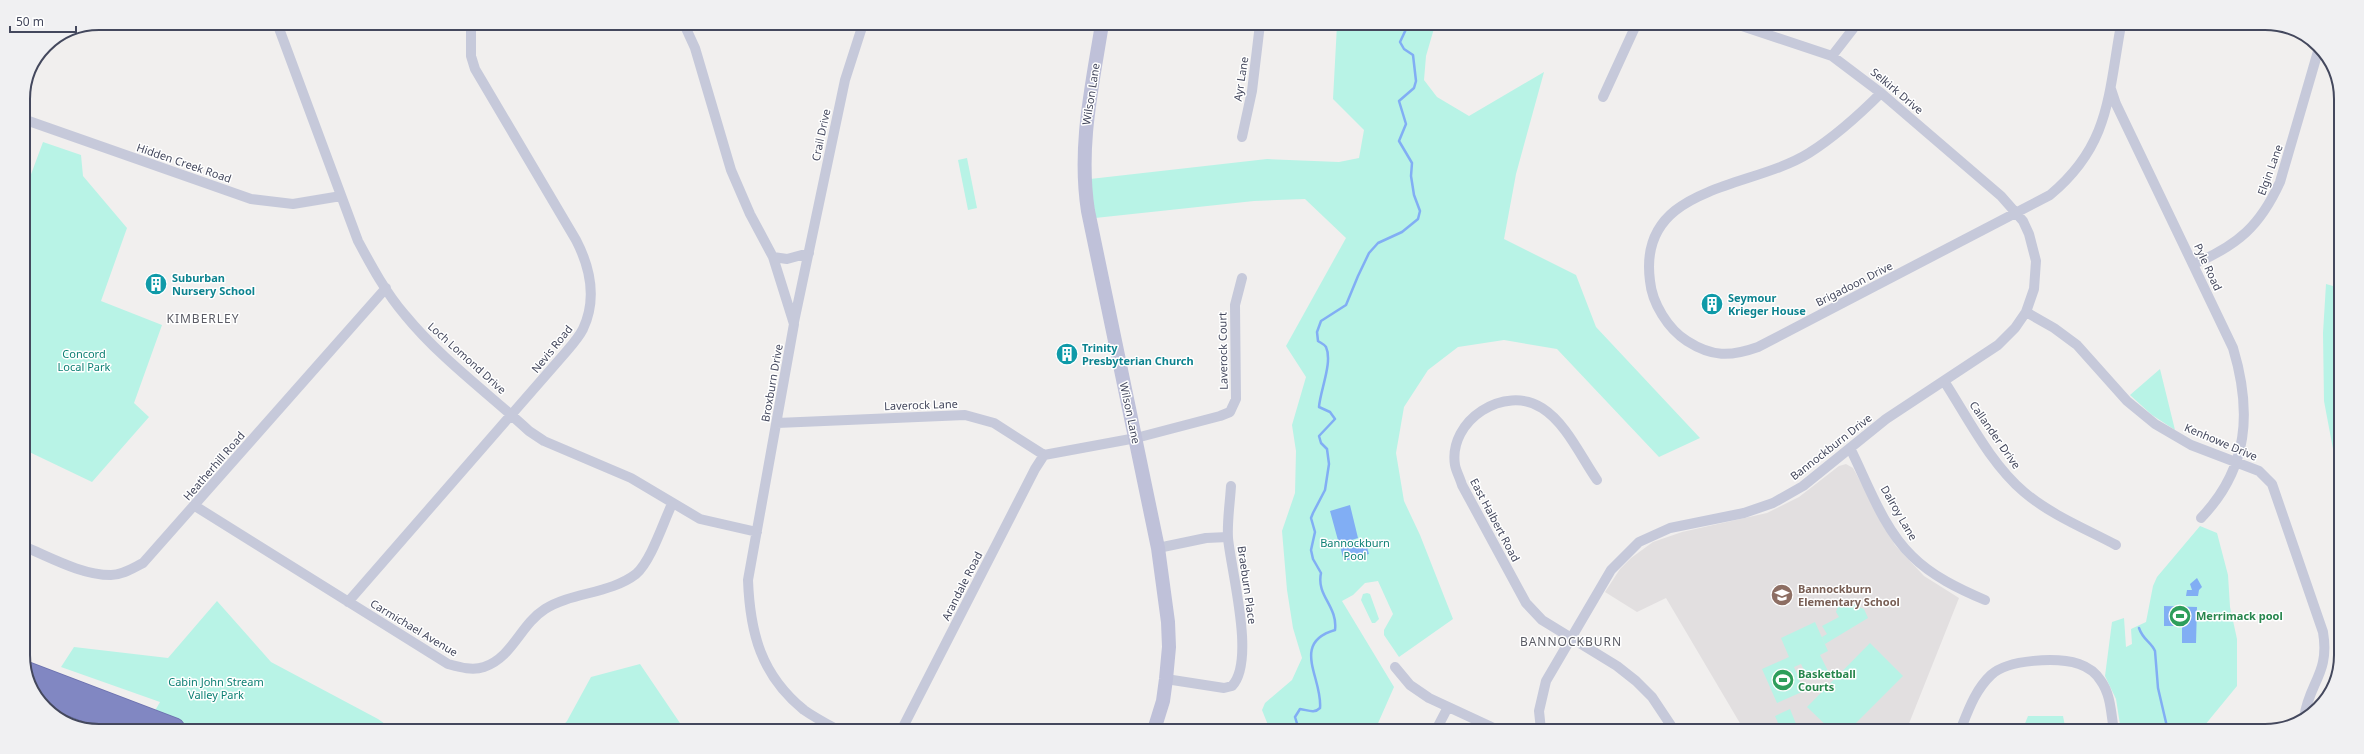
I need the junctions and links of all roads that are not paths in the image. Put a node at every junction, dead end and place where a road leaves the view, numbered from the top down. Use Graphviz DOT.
graph roads {
  1 [pos="280,30"];
  2 [pos="471,30"];
  3 [pos="687,30"];
  4 [pos="861,30"];
  5 [pos="1101,30"];
  6 [pos="1259,30"];
  7 [pos="1634,30"];
  8 [pos="1754,30"];
  9 [pos="1852,30"];
  10 [pos="2120,30"];
  11 [pos="2317,54"];
  12 [pos="1832,56"];
  13 [pos="2110,87"];
  14 [pos="1881,93"];
  15 [pos="1603,97"];
  16 [pos="30,121"];
  17 [pos="1242,137"];
  18 [pos="341,196"];
  19 [pos="2016,213"];
  20 [pos="809,253"];
  21 [pos="772,257"];
  22 [pos="2194,264"];
  23 [pos="1242,278"];
  24 [pos="386,288"];
  25 [pos="2026,312"];
  26 [pos="794,324"];
  27 [pos="1944,381"];
  28 [pos="512,415"];
  29 [pos="777,423"];
  30 [pos="1136,438"];
  31 [pos="1850,448"];
  32 [pos="1044,455"];
  33 [pos="2237,462"];
  34 [pos="1597,480"];
  35 [pos="1231,486"];
  36 [pos="672,504"];
  37 [pos="195,506"];
  38 [pos="2201,518"];
  39 [pos="757,532"];
  40 [pos="1228,537"];
  41 [pos="2116,546"];
  42 [pos="1158,548"];
  43 [pos="30,549"];
  44 [pos="1985,600"];
  45 [pos="348,602"];
  46 [pos="1571,638"];
  47 [pos="1395,667"];
  48 [pos="33,674"];
  49 [pos="1166,679"];
  50 [pos="43,696"];
  51 [pos="1448,707"];
  52 [pos="2306,711"];
  53 [pos="117,724"];
  54 [pos="164,724"];
  55 [pos="827,724"];
  56 [pos="905,724"];
  57 [pos="1156,724"];
  58 [pos="1439,724"];
  59 [pos="1485,724"];
  60 [pos="1540,724"];
  61 [pos="1670,724"];
  62 [pos="1963,724"];
  63 [pos="2113,724"];
  1 -- 18 [label="street, Loch Lomond Drive"];
  2 -- 28 [label="street, Nevis Road"];
  3 -- 21 [label="street, Broxburn Drive"];
  4 -- 20 [label="street, Crail Drive"];
  5 -- 30 [label="main road, Wilson Lane"];
  6 -- 17 [label="street, Ayr Lane"];
  7 -- 15 [label="street"];
  8 -- 12 [label="street, Selkirk Drive"];
  9 -- 12 [label="street"];
  10 -- 13 [label="street"];
  11 -- 22 [label="street, Elgin Lane"];
  12 -- 14 [label="street, Selkirk Drive"];
  13 -- 19 [label="street, Brigadoon Drive"];
  13 -- 22 [label="street, Pyle Road"];
  14 -- 19 [label="street, Selkirk Drive"];
  14 -- 19 [label="street, Brigadoon Drive"];
  16 -- 18 [label="street, Hidden Creek Road"];
  18 -- 24 [label="street, Loch Lomond Drive"];
  19 -- 25 [label="street, Bannockburn Drive"];
  20 -- 21 [label="street"];
  20 -- 26 [label="street, Crail Drive"];
  21 -- 26 [label="street, Broxburn Drive"];
  22 -- 33 [label="street, Pyle Road"];
  23 -- 30 [label="street, Laverock Court"];
  24 -- 28 [label="street, Loch Lomond Drive"];
  24 -- 37 [label="street, Heatherhill Road"];
  25 -- 27 [label="street, Bannockburn Drive"];
  25 -- 33 [label="street, Kenhowe Drive"];
  26 -- 29 [label="street, Broxburn Drive"];
  27 -- 31 [label="street, Bannockburn Drive"];
  27 -- 41 [label="street, Callander Drive"];
  28 -- 36 [label="street, Loch Lomond Drive"];
  28 -- 45 [label="street, Nevis Road"];
  29 -- 32 [label="street, Laverock Lane"];
  29 -- 39 [label="street, Broxburn Drive"];
  30 -- 32 [label="street"];
  30 -- 42 [label="main road, Wilson Lane"];
  31 -- 44 [label="street, Dalroy Lane"];
  31 -- 46 [label="street, Bannockburn Drive"];
  32 -- 56 [label="street, Arandale Road"];
  33 -- 38 [label="street, Pyle Road"];
  33 -- 52 [label="street, Kenhowe Drive"];
  34 -- 46 [label="street, East Halbert Road"];
  35 -- 40 [label="street"];
  36 -- 39 [label="street, Loch Lomond Drive"];
  36 -- 45 [label="street, Carmichael Avenue"];
  37 -- 43 [label="street, Heatherhill Road"];
  37 -- 45 [label="street, Carmichael Avenue"];
  39 -- 55 [label="street, Broxburn Drive"];
  40 -- 42 [label="street"];
  40 -- 49 [label="street, Braeburn Place"];
  42 -- 49 [label="main road, Wilson Lane"];
  46 -- 60 [label="street, Bannockburn Drive"];
  46 -- 61 [label="street, East Halbert Road"];
  47 -- 51 [label="street"];
  48 -- 54 [label="highway"];
  49 -- 57 [label="main road, Wilson Lane"];
  50 -- 53 [label="highway"];
  51 -- 58 [label="street"];
  51 -- 59 [label="street"];
  62 -- 63 [label="street"];
}
